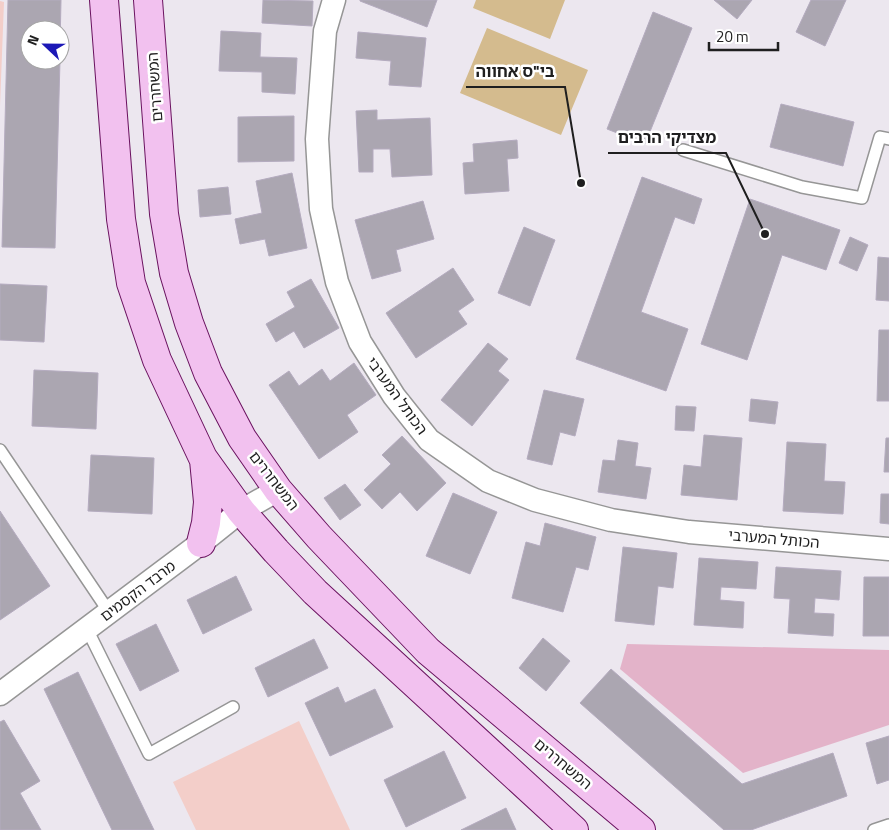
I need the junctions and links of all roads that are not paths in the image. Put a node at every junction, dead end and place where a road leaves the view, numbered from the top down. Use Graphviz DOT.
graph roads {
  1 [pos="104,0"];
  2 [pos="148,0"];
  3 [pos="326,0"];
  4 [pos="334,0"];
  5 [pos="325,31"];
  6 [pos="889,138"];
  7 [pos="683,150"];
  8 [pos="0,450"];
  9 [pos="203,458"];
  10 [pos="278,490"];
  11 [pos="241,511"];
  12 [pos="201,543"];
  13 [pos="889,548"];
  14 [pos="109,612"];
  15 [pos="87,629"];
  16 [pos="0,694"];
  17 [pos="233,707"];
  18 [pos="889,825"];
  19 [pos="574,830"];
  20 [pos="641,830"];
  21 [pos="874,830"];
  1 -- 9 [label="main road"];
  2 -- 10 [label="main road, המשחררים"];
  3 -- 5 [label="street"];
  4 -- 5 [label="street, הכותל המערבי"];
  5 -- 13 [label="street, הכותל המערבי"];
  6 -- 7 [label="lane"];
  8 -- 14 [label="lane"];
  9 -- 11 [label="main road"];
  9 -- 12 [label="main road"];
  10 -- 11 [label="street, מרבד הקסמים"];
  10 -- 20 [label="main road, המשחררים"];
  11 -- 12 [label="street, מרבד הקסמים"];
  11 -- 19 [label="main road"];
  12 -- 14 [label="street, מרבד הקסמים"];
  14 -- 15 [label="street, מרבד הקסמים"];
  15 -- 16 [label="street, מרבד הקסמים"];
  15 -- 17 [label="lane"];
  18 -- 21 [label="lane"];
}
